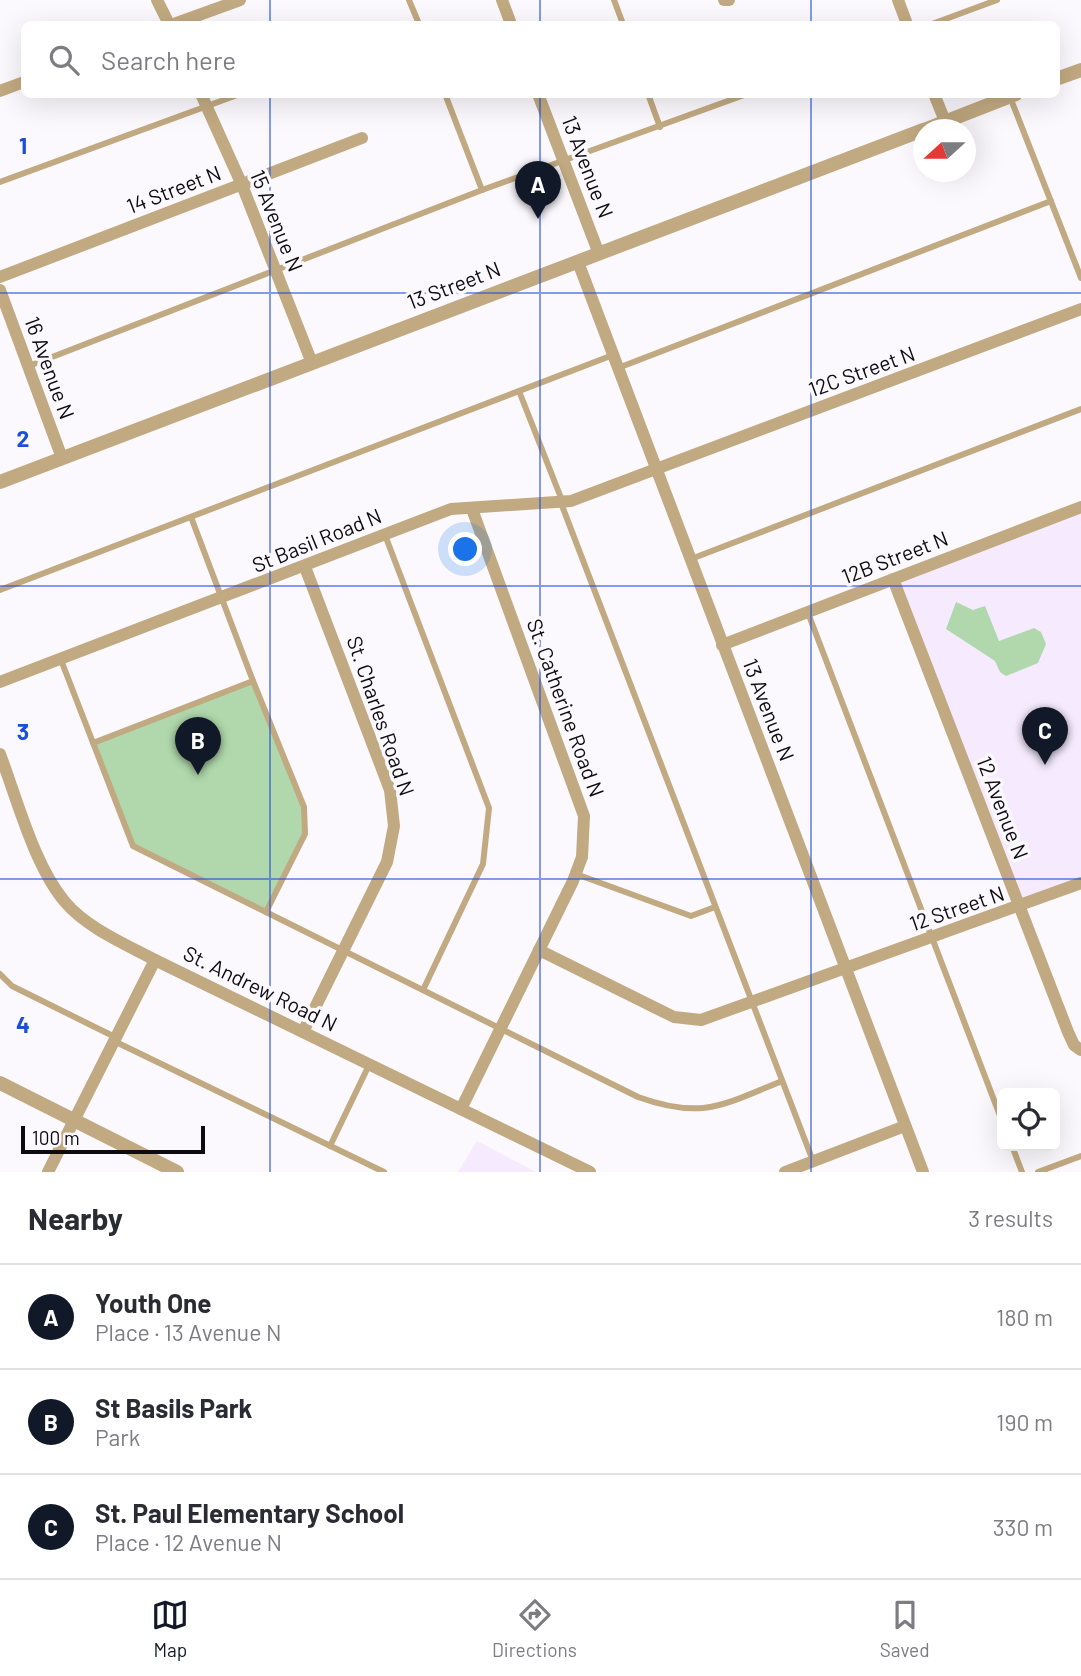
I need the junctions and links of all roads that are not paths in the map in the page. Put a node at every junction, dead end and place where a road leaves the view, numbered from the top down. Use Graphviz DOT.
graph roads {
  1 [pos="157,0"];
  2 [pos="240,0"];
  3 [pos="409,0"];
  4 [pos="502,0"];
  5 [pos="614,0"];
  6 [pos="898,0"];
  7 [pos="997,0"];
  8 [pos="169,21"];
  9 [pos="180,21"];
  10 [pos="418,21"];
  11 [pos="511,21"];
  12 [pos="621,21"];
  13 [pos="906,21"];
  14 [pos="940,21"];
  15 [pos="1081,70"];
  16 [pos="1060,78"];
  17 [pos="21,83"];
  18 [pos="0,91"];
  19 [pos="203,98"];
  20 [pos="231,98"];
  21 [pos="448,98"];
  22 [pos="540,98"];
  23 [pos="649,98"];
  24 [pos="736,98"];
  25 [pos="936,98"];
  26 [pos="1008,98"];
  27 [pos="1014,98"];
  28 [pos="207,108"];
  29 [pos="944,119"];
  30 [pos="950,119"];
  31 [pos="660,127"];
  32 [pos="913,134"];
  33 [pos="362,138"];
  34 [pos="563,160"];
  35 [pos="0,182"];
  36 [pos="242,185"];
  37 [pos="482,190"];
  38 [pos="1051,201"];
  39 [pos="599,254"];
  40 [pos="578,262"];
  41 [pos="276,270"];
  42 [pos="0,277"];
  43 [pos="1081,278"];
  44 [pos="0,290"];
  45 [pos="1081,309"];
  46 [pos="615,361"];
  47 [pos="312,363"];
  48 [pos="29,366"];
  49 [pos="519,391"];
  50 [pos="1081,409"];
  51 [pos="62,458"];
  52 [pos="656,469"];
  53 [pos="0,482"];
  54 [pos="562,503"];
  55 [pos="1081,508"];
  56 [pos="472,509"];
  57 [pos="191,517"];
  58 [pos="385,534"];
  59 [pos="690,559"];
  60 [pos="305,567"];
  61 [pos="894,579"];
  62 [pos="0,590"];
  63 [pos="222,598"];
  64 [pos="808,612"];
  65 [pos="722,645"];
  66 [pos="61,659"];
  67 [pos="253,681"];
  68 [pos="0,682"];
  69 [pos="93,743"];
  70 [pos="0,754"];
  71 [pos="576,874"];
  72 [pos="1081,883"];
  73 [pos="715,907"];
  74 [pos="1019,907"];
  75 [pos="267,912"];
  76 [pos="933,938"];
  77 [pos="344,950"];
  78 [pos="539,950"];
  79 [pos="155,960"];
  80 [pos="845,968"];
  81 [pos="0,974"];
  82 [pos="423,990"];
  83 [pos="751,1003"];
  84 [pos="500,1029"];
  85 [pos="304,1030"];
  86 [pos="117,1040"];
  87 [pos="1079,1049"];
  88 [pos="369,1063"];
  89 [pos="782,1081"];
  90 [pos="0,1083"];
  91 [pos="997,1108"];
  92 [pos="461,1109"];
  93 [pos="74,1120"];
  94 [pos="905,1126"];
  95 [pos="330,1146"];
  96 [pos="1014,1151"];
  97 [pos="1081,1156"];
  98 [pos="813,1161"];
  99 [pos="48,1172"];
  100 [pos="177,1172"];
  101 [pos="384,1172"];
  102 [pos="590,1172"];
  103 [pos="786,1172"];
  104 [pos="923,1172"];
  105 [pos="1021,1172"];
  106 [pos="1038,1172"];
  1 -- 8 [label="street"];
  2 -- 9 [label="street"];
  3 -- 10 [label="lane"];
  4 -- 11 [label="street"];
  5 -- 12 [label="lane"];
  6 -- 13 [label="street"];
  7 -- 14 [label="lane"];
  15 -- 16 [label="street"];
  17 -- 18 [label="street"];
  19 -- 28 [label="street, 15 Avenue N"];
  20 -- 28 [label="lane"];
  21 -- 37 [label="lane"];
  22 -- 34 [label="street, 13 Avenue N"];
  23 -- 31 [label="lane"];
  24 -- 31 [label="lane"];
  25 -- 29 [label="street"];
  26 -- 30 [label="street, 13 Street N"];
  27 -- 38 [label="lane"];
  28 -- 35 [label="lane"];
  28 -- 36 [label="street, 15 Avenue N"];
  31 -- 34 [label="lane"];
  32 -- 39 [label="street, 13 Street N"];
  33 -- 36 [label="street, 14 Street N"];
  34 -- 37 [label="lane"];
  34 -- 39 [label="street, 13 Avenue N"];
  36 -- 41 [label="street, 15 Avenue N"];
  36 -- 42 [label="street, 14 Street N"];
  37 -- 41 [label="lane"];
  38 -- 43 [label="lane"];
  38 -- 46 [label="lane"];
  39 -- 40 [label="street, 13 Street N"];
  40 -- 46 [label="street, 13 Avenue N"];
  40 -- 47 [label="street, 13 Street N"];
  41 -- 47 [label="street, 15 Avenue N"];
  41 -- 48 [label="lane"];
  44 -- 48 [label="street, 16 Avenue N"];
  45 -- 52 [label="street, 12C Street N"];
  46 -- 49 [label="lane"];
  46 -- 52 [label="street, 13 Avenue N"];
  47 -- 51 [label="street, 13 Street N"];
  48 -- 51 [label="street, 16 Avenue N"];
  49 -- 54 [label="lane"];
  49 -- 57 [label="lane"];
  50 -- 59 [label="lane"];
  51 -- 53 [label="street, 13 Street N"];
  52 -- 54 [label="street, St Basil Road N"];
  52 -- 59 [label="street, 13 Avenue N"];
  54 -- 56 [label="street, St Basil Road N"];
  54 -- 73 [label="lane"];
  55 -- 61 [label="street, 12B Street N"];
  56 -- 58 [label="street, St Basil Road N"];
  56 -- 71 [label="street, St. Catherine Road N"];
  57 -- 62 [label="lane"];
  57 -- 63 [label="lane"];
  58 -- 60 [label="street, St Basil Road N"];
  58 -- 82 [label="lane"];
  59 -- 65 [label="street, 13 Avenue N"];
  60 -- 63 [label="street, St Basil Road N"];
  60 -- 77 [label="street, St. Charles Road N"];
  61 -- 64 [label="street, 12B Street N"];
  61 -- 74 [label="street, 12 Avenue N"];
  63 -- 66 [label="street, St Basil Road N"];
  63 -- 67 [label="lane"];
  64 -- 65 [label="street, 12B Street N"];
  64 -- 76 [label="lane"];
  65 -- 80 [label="street, 13 Avenue N"];
  66 -- 68 [label="street, St Basil Road N"];
  66 -- 69 [label="lane"];
  67 -- 69 [label="lane"];
  67 -- 75 [label="lane"];
  69 -- 75 [label="lane"];
  70 -- 79 [label="street, St. Andrew Road N"];
  71 -- 73 [label="lane"];
  71 -- 78 [label="street, St. Catherine Road N"];
  72 -- 74 [label="street, 12 Street N"];
  73 -- 83 [label="lane"];
  74 -- 76 [label="street, 12 Street N"];
  74 -- 87 [label="street, 12 Avenue N"];
  75 -- 77 [label="lane"];
  76 -- 80 [label="street, 12 Street N"];
  76 -- 91 [label="lane"];
  77 -- 82 [label="lane"];
  77 -- 85 [label="street, St. Charles Road N"];
  78 -- 83 [label="street, 12 Street N"];
  78 -- 84 [label="street, St. Catherine Road N"];
  79 -- 85 [label="street, St. Andrew Road N"];
  79 -- 86 [label="street"];
  80 -- 83 [label="street, 12 Street N"];
  80 -- 94 [label="street, 13 Avenue N"];
  81 -- 86 [label="lane"];
  82 -- 84 [label="lane"];
  83 -- 89 [label="lane"];
  84 -- 89 [label="lane"];
  84 -- 92 [label="street, St. Catherine Road N"];
  85 -- 88 [label="street, St. Andrew Road N"];
  86 -- 93 [label="street"];
  86 -- 95 [label="lane"];
  88 -- 92 [label="street, St. Andrew Road N"];
  88 -- 95 [label="lane"];
  89 -- 98 [label="lane"];
  90 -- 93 [label="street"];
  92 -- 102 [label="street, St. Andrew Road N"];
  93 -- 99 [label="street"];
  93 -- 100 [label="street"];
  94 -- 98 [label="street"];
  94 -- 104 [label="street, 13 Avenue N"];
  95 -- 101 [label="lane"];
  96 -- 105 [label="lane"];
  97 -- 106 [label="lane"];
  98 -- 103 [label="street"];
}
